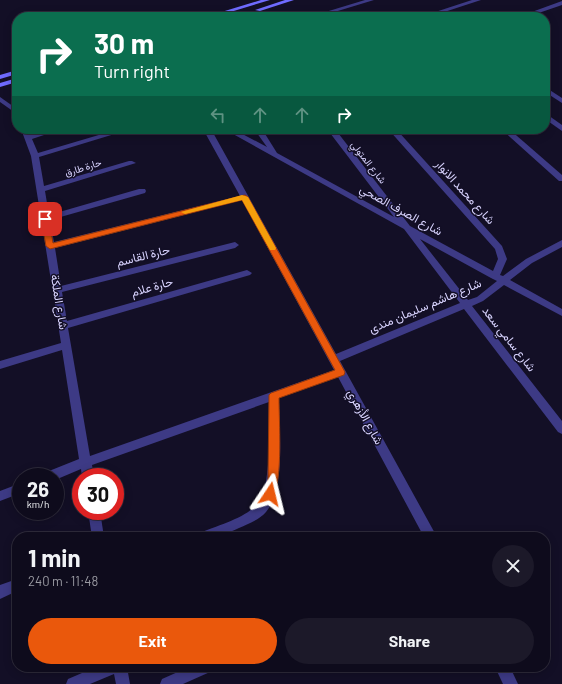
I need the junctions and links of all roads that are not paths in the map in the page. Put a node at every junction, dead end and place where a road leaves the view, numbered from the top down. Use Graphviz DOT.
graph roads {
  1 [pos="267,0"];
  2 [pos="291,0"];
  3 [pos="371,0"];
  4 [pos="478,0"];
  5 [pos="562,4"];
  6 [pos="225,12"];
  7 [pos="250,12"];
  8 [pos="329,12"];
  9 [pos="439,12"];
  10 [pos="537,12"];
  11 [pos="12,73"];
  12 [pos="0,77"];
  13 [pos="12,81"];
  14 [pos="0,85"];
  15 [pos="550,93"];
  16 [pos="0,99"];
  17 [pos="562,102"];
  18 [pos="12,108"];
  19 [pos="550,119"];
  20 [pos="562,129"];
  21 [pos="27,134"];
  22 [pos="110,134"];
  23 [pos="211,134"];
  24 [pos="237,134"];
  25 [pos="261,134"];
  26 [pos="335,134"];
  27 [pos="396,134"];
  28 [pos="511,134"];
  29 [pos="275,155"];
  30 [pos="35,156"];
  31 [pos="132,163"];
  32 [pos="562,179"];
  33 [pos="40,190"];
  34 [pos="142,191"];
  35 [pos="245,197"];
  36 [pos="45,219"];
  37 [pos="406,226"];
  38 [pos="562,243"];
  39 [pos="235,245"];
  40 [pos="50,246"];
  41 [pos="247,273"];
  42 [pos="494,276"];
  43 [pos="503,281"];
  44 [pos="57,290"];
  45 [pos="466,304"];
  46 [pos="562,313"];
  47 [pos="63,326"];
  48 [pos="66,345"];
  49 [pos="333,359"];
  50 [pos="0,365"];
  51 [pos="340,372"];
  52 [pos="274,395"];
  53 [pos="562,429"];
  54 [pos="86,462"];
  55 [pos="87,468"];
  56 [pos="64,471"];
  57 [pos="12,491"];
  58 [pos="0,496"];
  59 [pos="95,520"];
  60 [pos="97,532"];
  61 [pos="217,532"];
  62 [pos="428,532"];
  63 [pos="12,588"];
  64 [pos="0,592"];
  65 [pos="101,672"];
  66 [pos="121,672"];
  67 [pos="194,672"];
  68 [pos="505,672"];
  69 [pos="73,684"];
  70 [pos="123,684"];
  71 [pos="167,684"];
  72 [pos="511,684"];
  1 -- 6 [label="main road"];
  2 -- 7 [label="main road"];
  3 -- 8 [label="street"];
  4 -- 9 [label="street"];
  5 -- 10 [label="street"];
  11 -- 12 [label="main road"];
  13 -- 14 [label="main road"];
  15 -- 17 [label="street"];
  16 -- 18 [label="street"];
  19 -- 20 [label="street"];
  21 -- 30 [label="street, شارع الملكة"];
  22 -- 30 [label="street"];
  23 -- 35 [label="street, شارع الأزهري"];
  24 -- 29 [label="street, شارع الصرف الصحي"];
  25 -- 29 [label="street"];
  26 -- 37 [label="street, شارع المتولي"];
  27 -- 42 [label="street, شارع محمد الانوار"];
  28 -- 32 [label="street"];
  29 -- 37 [label="street, شارع الصرف الصحي"];
  30 -- 33 [label="street, شارع الملكة"];
  31 -- 33 [label="street, حارة طارق"];
  33 -- 36 [label="street, شارع الملكة"];
  34 -- 36 [label="street"];
  35 -- 40 [label="street"];
  35 -- 49 [label="street, شارع الأزهري"];
  36 -- 40 [label="street, شارع الملكة"];
  37 -- 42 [label="street, شارع الصرف الصحي"];
  37 -- 45 [label="street, شارع سامي سعد"];
  38 -- 43 [label="street, شارع هاشم سليمان مندى"];
  39 -- 44 [label="street, حارة القاسم"];
  40 -- 44 [label="street, شارع الملكة"];
  41 -- 47 [label="street, حارة علام"];
  42 -- 43 [label="street, شارع الصرف الصحي"];
  43 -- 45 [label="street, شارع هاشم سليمان مندى"];
  43 -- 46 [label="street, شارع الصرف الصحي"];
  44 -- 47 [label="street, شارع الملكة"];
  45 -- 49 [label="street, شارع هاشم سليمان مندى"];
  45 -- 53 [label="street, شارع سامي سعد"];
  47 -- 48 [label="street, شارع الملكة"];
  48 -- 50 [label="street"];
  48 -- 54 [label="street, شارع الملكة"];
  49 -- 51 [label="street, شارع الأزهري"];
  51 -- 52 [label="street"];
  51 -- 62 [label="street, شارع الأزهري"];
  52 -- 54 [label="street"];
  52 -- 61 [label="street"];
  54 -- 55 [label="street, شارع الملكة"];
  54 -- 56 [label="street"];
  57 -- 58 [label="street"];
  59 -- 60 [label="street"];
  63 -- 64 [label="street"];
  65 -- 69 [label="street"];
  66 -- 70 [label="street"];
  67 -- 71 [label="street"];
  68 -- 72 [label="street"];
}
